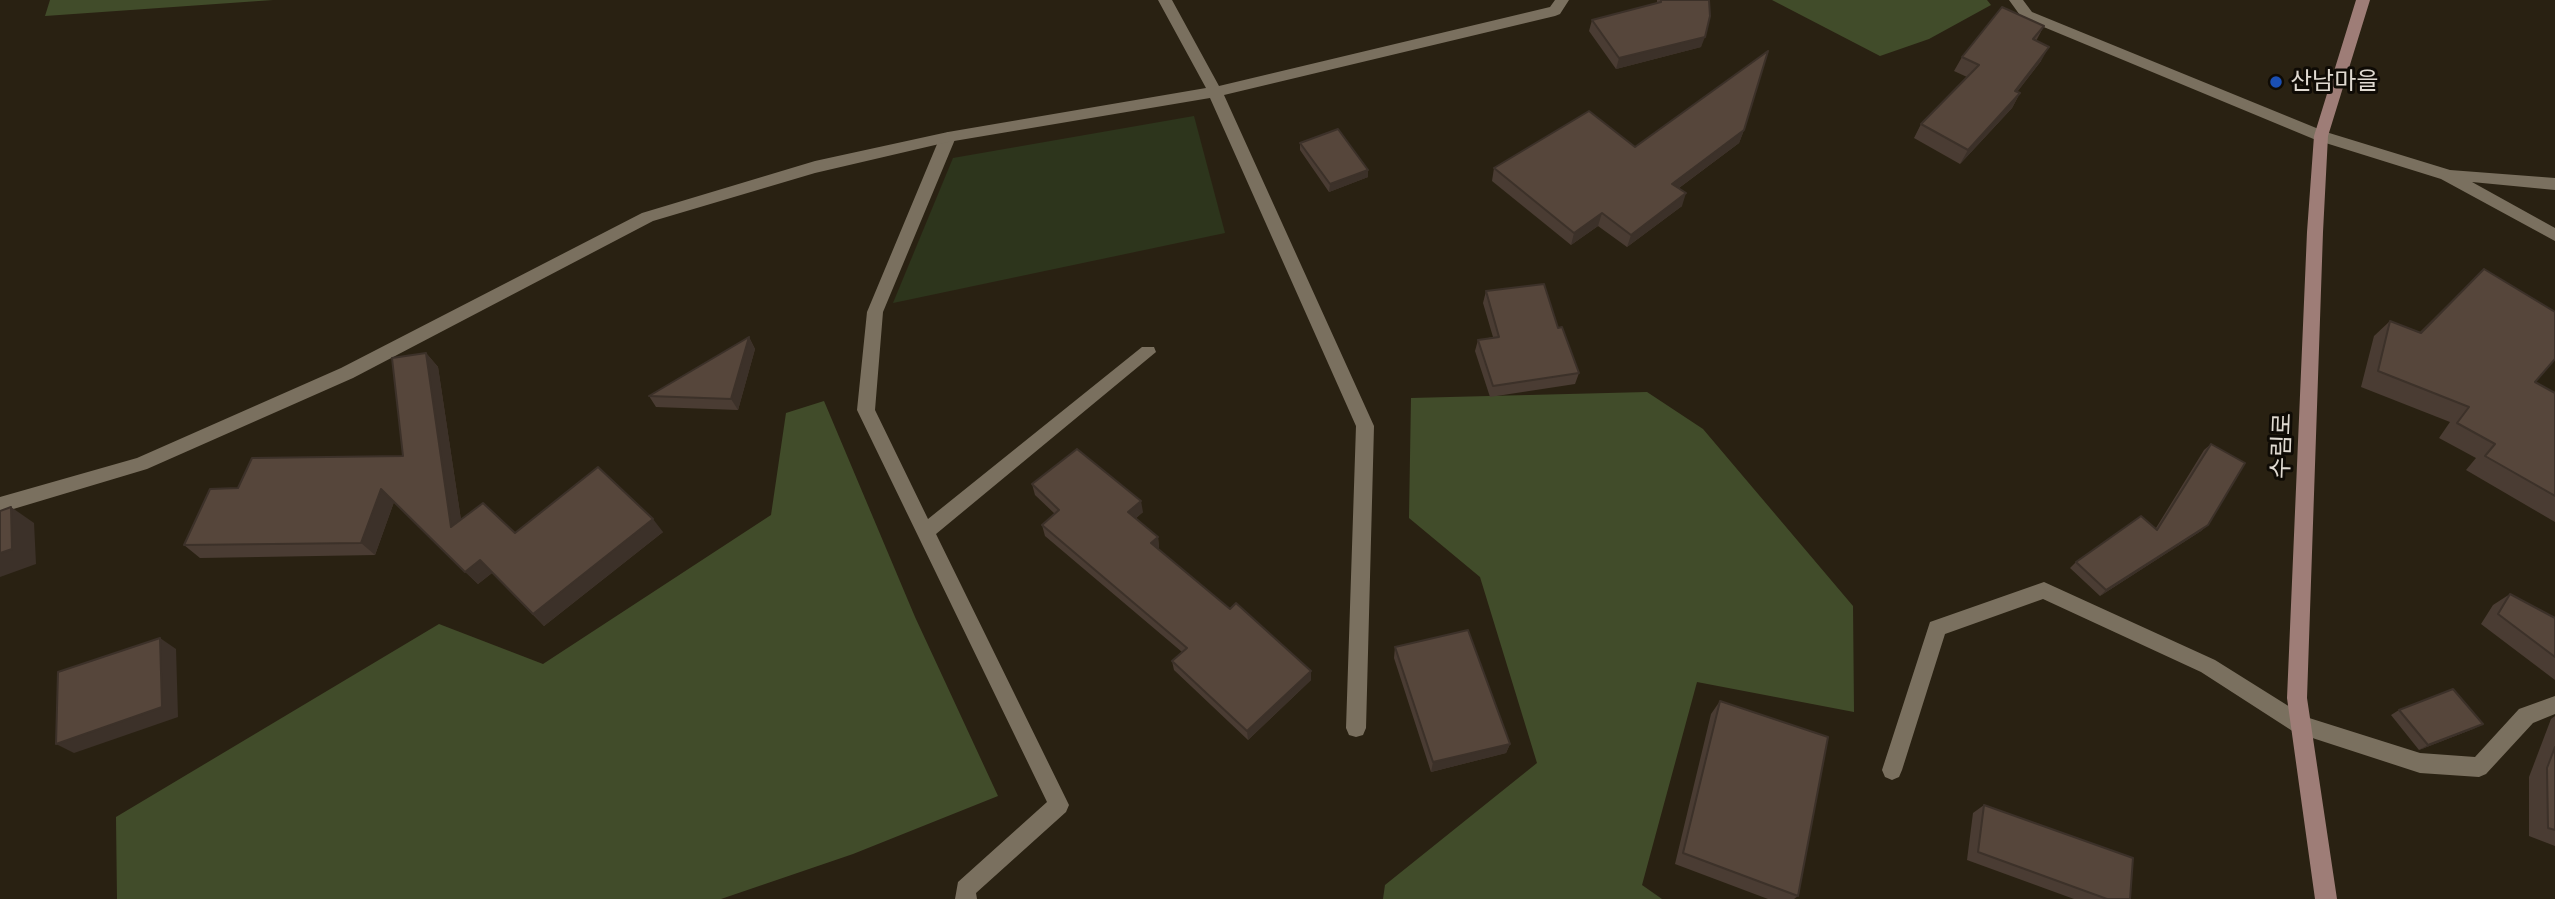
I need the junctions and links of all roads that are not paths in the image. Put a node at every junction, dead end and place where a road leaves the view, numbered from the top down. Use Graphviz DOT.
graph roads {
  1 [pos="1165,0"];
  2 [pos="1562,0"];
  3 [pos="2016,0"];
  4 [pos="2363,0"];
  5 [pos="1214,92"];
  6 [pos="2320,136"];
  7 [pos="948,137"];
  8 [pos="2446,175"];
  9 [pos="2555,184"];
  10 [pos="2555,235"];
  11 [pos="1148,352"];
  12 [pos="0,505"];
  13 [pos="926,531"];
  14 [pos="2555,705"];
  15 [pos="2301,725"];
  16 [pos="1356,728"];
  17 [pos="1892,770"];
  18 [pos="966,899"];
  19 [pos="2326,899"];
  1 -- 5 [label="street"];
  2 -- 5 [label="street"];
  3 -- 6 [label="street"];
  4 -- 6 [label="main road, 수림로"];
  5 -- 7 [label="street"];
  5 -- 16 [label="street"];
  6 -- 8 [label="street"];
  6 -- 15 [label="main road, 수림로"];
  7 -- 12 [label="street"];
  7 -- 13 [label="street"];
  8 -- 9 [label="street"];
  8 -- 10 [label="street"];
  11 -- 13 [label="street"];
  13 -- 18 [label="street"];
  14 -- 15 [label="street"];
  15 -- 17 [label="street"];
  15 -- 19 [label="main road, 수림로"];
}
